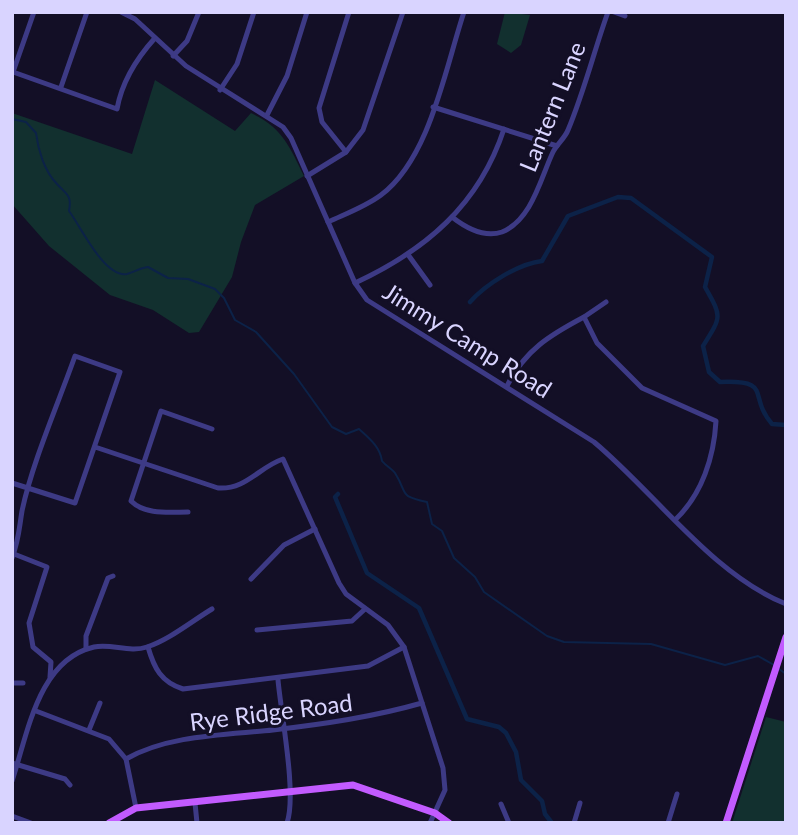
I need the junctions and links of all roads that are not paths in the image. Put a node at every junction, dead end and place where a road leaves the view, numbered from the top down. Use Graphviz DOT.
graph roads {
  1 [pos="34,12"];
  2 [pos="87,12"];
  3 [pos="121,12"];
  4 [pos="143,12"];
  5 [pos="199,12"];
  6 [pos="254,12"];
  7 [pos="307,12"];
  8 [pos="349,12"];
  9 [pos="403,12"];
  10 [pos="464,12"];
  11 [pos="608,12"];
  12 [pos="614,12"];
  13 [pos="625,16"];
  14 [pos="135,19"];
  15 [pos="155,38"];
  16 [pos="173,55"];
  17 [pos="13,72"];
  18 [pos="61,87"];
  19 [pos="220,90"];
  20 [pos="433,107"];
  21 [pos="267,115"];
  22 [pos="504,129"];
  23 [pos="556,146"];
  24 [pos="346,152"];
  25 [pos="307,176"];
  26 [pos="452,217"];
  27 [pos="328,222"];
  28 [pos="409,256"];
  29 [pos="355,283"];
  30 [pos="430,285"];
  31 [pos="606,302"];
  32 [pos="584,317"];
  33 [pos="507,386"];
  34 [pos="212,429"];
  35 [pos="95,447"];
  36 [pos="144,463"];
  37 [pos="12,483"];
  38 [pos="29,489"];
  39 [pos="188,512"];
  40 [pos="12,517"];
  41 [pos="22,520"];
  42 [pos="677,520"];
  43 [pos="315,529"];
  44 [pos="13,556"];
  45 [pos="113,576"];
  46 [pos="251,579"];
  47 [pos="786,604"];
  48 [pos="212,609"];
  49 [pos="365,609"];
  50 [pos="257,630"];
  51 [pos="786,637"];
  52 [pos="148,647"];
  53 [pos="404,648"];
  54 [pos="86,649"];
  55 [pos="50,677"];
  56 [pos="278,680"];
  57 [pos="12,683"];
  58 [pos="23,683"];
  59 [pos="100,703"];
  60 [pos="422,703"];
  61 [pos="36,711"];
  62 [pos="282,729"];
  63 [pos="89,730"];
  64 [pos="126,760"];
  65 [pos="15,764"];
  66 [pos="12,781"];
  67 [pos="70,785"];
  68 [pos="289,792"];
  69 [pos="677,794"];
  70 [pos="195,803"];
  71 [pos="580,803"];
  72 [pos="501,804"];
  73 [pos="136,808"];
  74 [pos="435,813"];
  75 [pos="12,816"];
  76 [pos="31,823"];
  77 [pos="109,823"];
  78 [pos="197,823"];
  79 [pos="287,823"];
  80 [pos="430,823"];
  81 [pos="449,823"];
  82 [pos="509,823"];
  83 [pos="574,823"];
  84 [pos="668,823"];
  85 [pos="726,823"];
  1 -- 17 [label="street"];
  2 -- 18 [label="street"];
  3 -- 14 [label="street, Jimmy Camp Road"];
  4 -- 14 [label="street"];
  5 -- 16 [label="street"];
  6 -- 19 [label="street"];
  7 -- 21 [label="street"];
  8 -- 24 [label="street"];
  9 -- 24 [label="street"];
  10 -- 20 [label="street"];
  11 -- 23 [label="street, Lantern Lane"];
  12 -- 13 [label="street"];
  14 -- 15 [label="street, Jimmy Camp Road"];
  15 -- 16 [label="street, Jimmy Camp Road"];
  15 -- 18 [label="street"];
  16 -- 19 [label="street, Jimmy Camp Road"];
  17 -- 18 [label="street"];
  19 -- 21 [label="street, Jimmy Camp Road"];
  20 -- 22 [label="street"];
  20 -- 27 [label="street"];
  21 -- 25 [label="street, Jimmy Camp Road"];
  22 -- 23 [label="street"];
  22 -- 26 [label="street"];
  23 -- 26 [label="street, Lantern Lane"];
  24 -- 25 [label="street"];
  25 -- 27 [label="street, Jimmy Camp Road"];
  26 -- 28 [label="street"];
  27 -- 29 [label="street, Jimmy Camp Road"];
  28 -- 29 [label="street"];
  28 -- 30 [label="street"];
  29 -- 33 [label="street, Jimmy Camp Road"];
  31 -- 32 [label="street"];
  32 -- 33 [label="street"];
  32 -- 42 [label="street"];
  33 -- 42 [label="street, Jimmy Camp Road"];
  34 -- 36 [label="street"];
  35 -- 36 [label="street"];
  35 -- 38 [label="street"];
  35 -- 38 [label="street"];
  36 -- 39 [label="street"];
  36 -- 43 [label="street"];
  37 -- 38 [label="street"];
  38 -- 41 [label="street"];
  40 -- 41 [label="street"];
  41 -- 44 [label="street"];
  42 -- 47 [label="street, Jimmy Camp Road"];
  43 -- 46 [label="street"];
  43 -- 49 [label="street"];
  44 -- 55 [label="street"];
  45 -- 54 [label="street"];
  48 -- 52 [label="street"];
  49 -- 50 [label="street"];
  49 -- 53 [label="street"];
  51 -- 85 [label="main road"];
  52 -- 54 [label="street"];
  52 -- 56 [label="street"];
  53 -- 56 [label="street"];
  53 -- 60 [label="street"];
  54 -- 55 [label="street"];
  55 -- 61 [label="street"];
  56 -- 62 [label="street"];
  57 -- 58 [label="street"];
  59 -- 63 [label="street"];
  60 -- 62 [label="street, Rye Ridge Road"];
  60 -- 74 [label="street"];
  61 -- 63 [label="street"];
  61 -- 65 [label="street"];
  62 -- 64 [label="street, Rye Ridge Road"];
  62 -- 68 [label="street"];
  63 -- 64 [label="street"];
  64 -- 73 [label="street"];
  65 -- 66 [label="street"];
  65 -- 67 [label="street"];
  68 -- 70 [label="main road"];
  68 -- 74 [label="main road"];
  68 -- 79 [label="street"];
  69 -- 84 [label="street"];
  70 -- 73 [label="main road"];
  70 -- 78 [label="street"];
  71 -- 83 [label="street"];
  72 -- 82 [label="street"];
  73 -- 77 [label="main road"];
  74 -- 80 [label="street"];
  74 -- 81 [label="main road"];
  75 -- 76 [label="street"];
}
